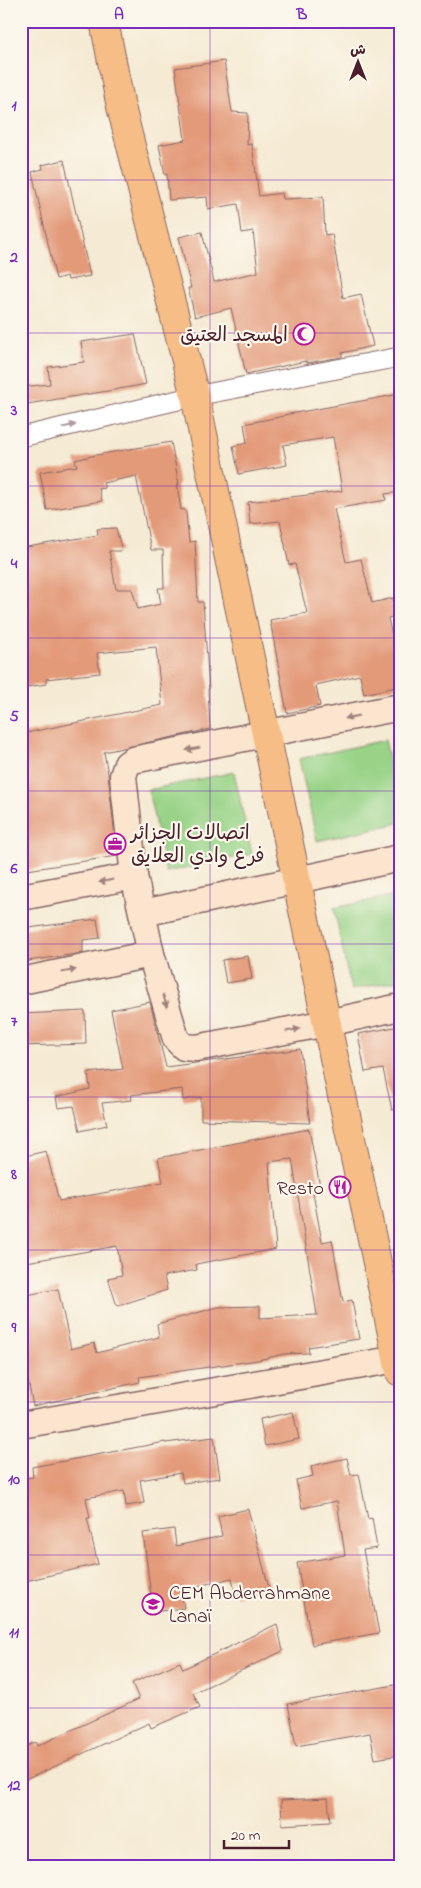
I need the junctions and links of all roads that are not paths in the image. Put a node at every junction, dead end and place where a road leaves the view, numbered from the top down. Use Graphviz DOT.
graph roads {
  1 [pos="104,21"];
  2 [pos="400,357"];
  3 [pos="195,396"];
  4 [pos="21,437"];
  5 [pos="400,707"];
  6 [pos="267,734"];
  7 [pos="400,858"];
  8 [pos="134,876"];
  9 [pos="297,880"];
  10 [pos="21,898"];
  11 [pos="143,913"];
  12 [pos="151,954"];
  13 [pos="21,981"];
  14 [pos="400,1007"];
  15 [pos="326,1023"];
  16 [pos="399,1363"];
  17 [pos="21,1425"];
  1 -- 3 [label="main road"];
  2 -- 3 [label="street"];
  4 -- 3 [label="street, one-way"];
  3 -- 6 [label="main road"];
  5 -- 6 [label="main road, one-way"];
  6 -- 8 [label="main road, one-way"];
  6 -- 9 [label="main road"];
  7 -- 9 [label="main road"];
  8 -- 10 [label="main road, one-way"];
  8 -- 11 [label="main road"];
  9 -- 11 [label="main road"];
  9 -- 15 [label="main road"];
  11 -- 12 [label="main road"];
  13 -- 12 [label="main road, one-way"];
  12 -- 15 [label="main road, one-way"];
  14 -- 15 [label="main road"];
  15 -- 16 [label="main road"];
  16 -- 17 [label="main road"];
}
